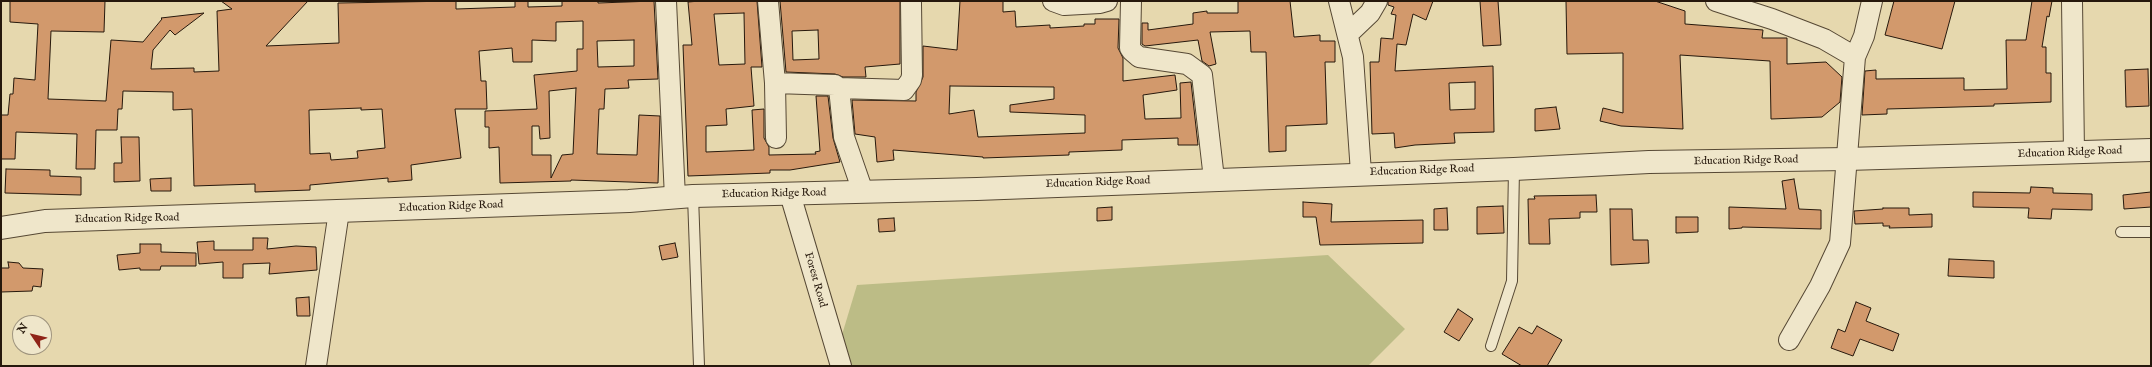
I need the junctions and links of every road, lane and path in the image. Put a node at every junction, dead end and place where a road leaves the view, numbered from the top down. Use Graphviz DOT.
graph roads {
  1 [pos="666,1"];
  2 [pos="768,1"];
  3 [pos="1053,1"];
  4 [pos="1107,1"];
  5 [pos="1132,1"];
  6 [pos="1339,1"];
  7 [pos="1377,1"];
  8 [pos="1716,1"];
  9 [pos="1872,1"];
  10 [pos="2072,1"];
  11 [pos="911,3"];
  12 [pos="1348,34"];
  13 [pos="1855,57"];
  14 [pos="775,83"];
  15 [pos="839,88"];
  16 [pos="776,138"];
  17 [pos="2151,150"];
  18 [pos="2074,153"];
  19 [pos="1848,159"];
  20 [pos="1514,169"];
  21 [pos="1361,173"];
  22 [pos="1214,179"];
  23 [pos="863,192"];
  24 [pos="790,194"];
  25 [pos="684,197"];
  26 [pos="339,211"];
  27 [pos="1,216"];
  28 [pos="46,221"];
  29 [pos="1,228"];
  30 [pos="2121,232"];
  31 [pos="2151,232"];
  32 [pos="1789,340"];
  33 [pos="1491,346"];
  34 [pos="316,366"];
  35 [pos="699,366"];
  36 [pos="841,366"];
  1 -- 25 [label="street"];
  2 -- 14 [label="street"];
  3 -- 4 [label="street"];
  5 -- 22 [label="street"];
  6 -- 12 [label="street"];
  7 -- 12 [label="street"];
  8 -- 13 [label="street"];
  9 -- 13 [label="street"];
  10 -- 18 [label="street"];
  11 -- 15 [label="street"];
  12 -- 21 [label="street"];
  13 -- 19 [label="street"];
  14 -- 15 [label="street"];
  14 -- 16 [label="street"];
  15 -- 23 [label="street"];
  17 -- 18 [label="street, Education Ridge Road"];
  18 -- 19 [label="street, Education Ridge Road"];
  19 -- 20 [label="street, Education Ridge Road"];
  19 -- 32 [label="street"];
  20 -- 21 [label="street, Education Ridge Road"];
  20 -- 33 [label="lane"];
  21 -- 22 [label="street, Education Ridge Road"];
  22 -- 23 [label="street, Education Ridge Road"];
  23 -- 24 [label="street, Education Ridge Road"];
  24 -- 25 [label="street, Education Ridge Road"];
  24 -- 36 [label="street, Forest Road"];
  25 -- 26 [label="street, Education Ridge Road"];
  25 -- 35 [label="lane"];
  26 -- 28 [label="street, Education Ridge Road"];
  26 -- 34 [label="street"];
  27 -- 28 [label="street, Education Ridge Road"];
  28 -- 29 [label="street, Education Ridge Road"];
  30 -- 31 [label="lane"];
}
